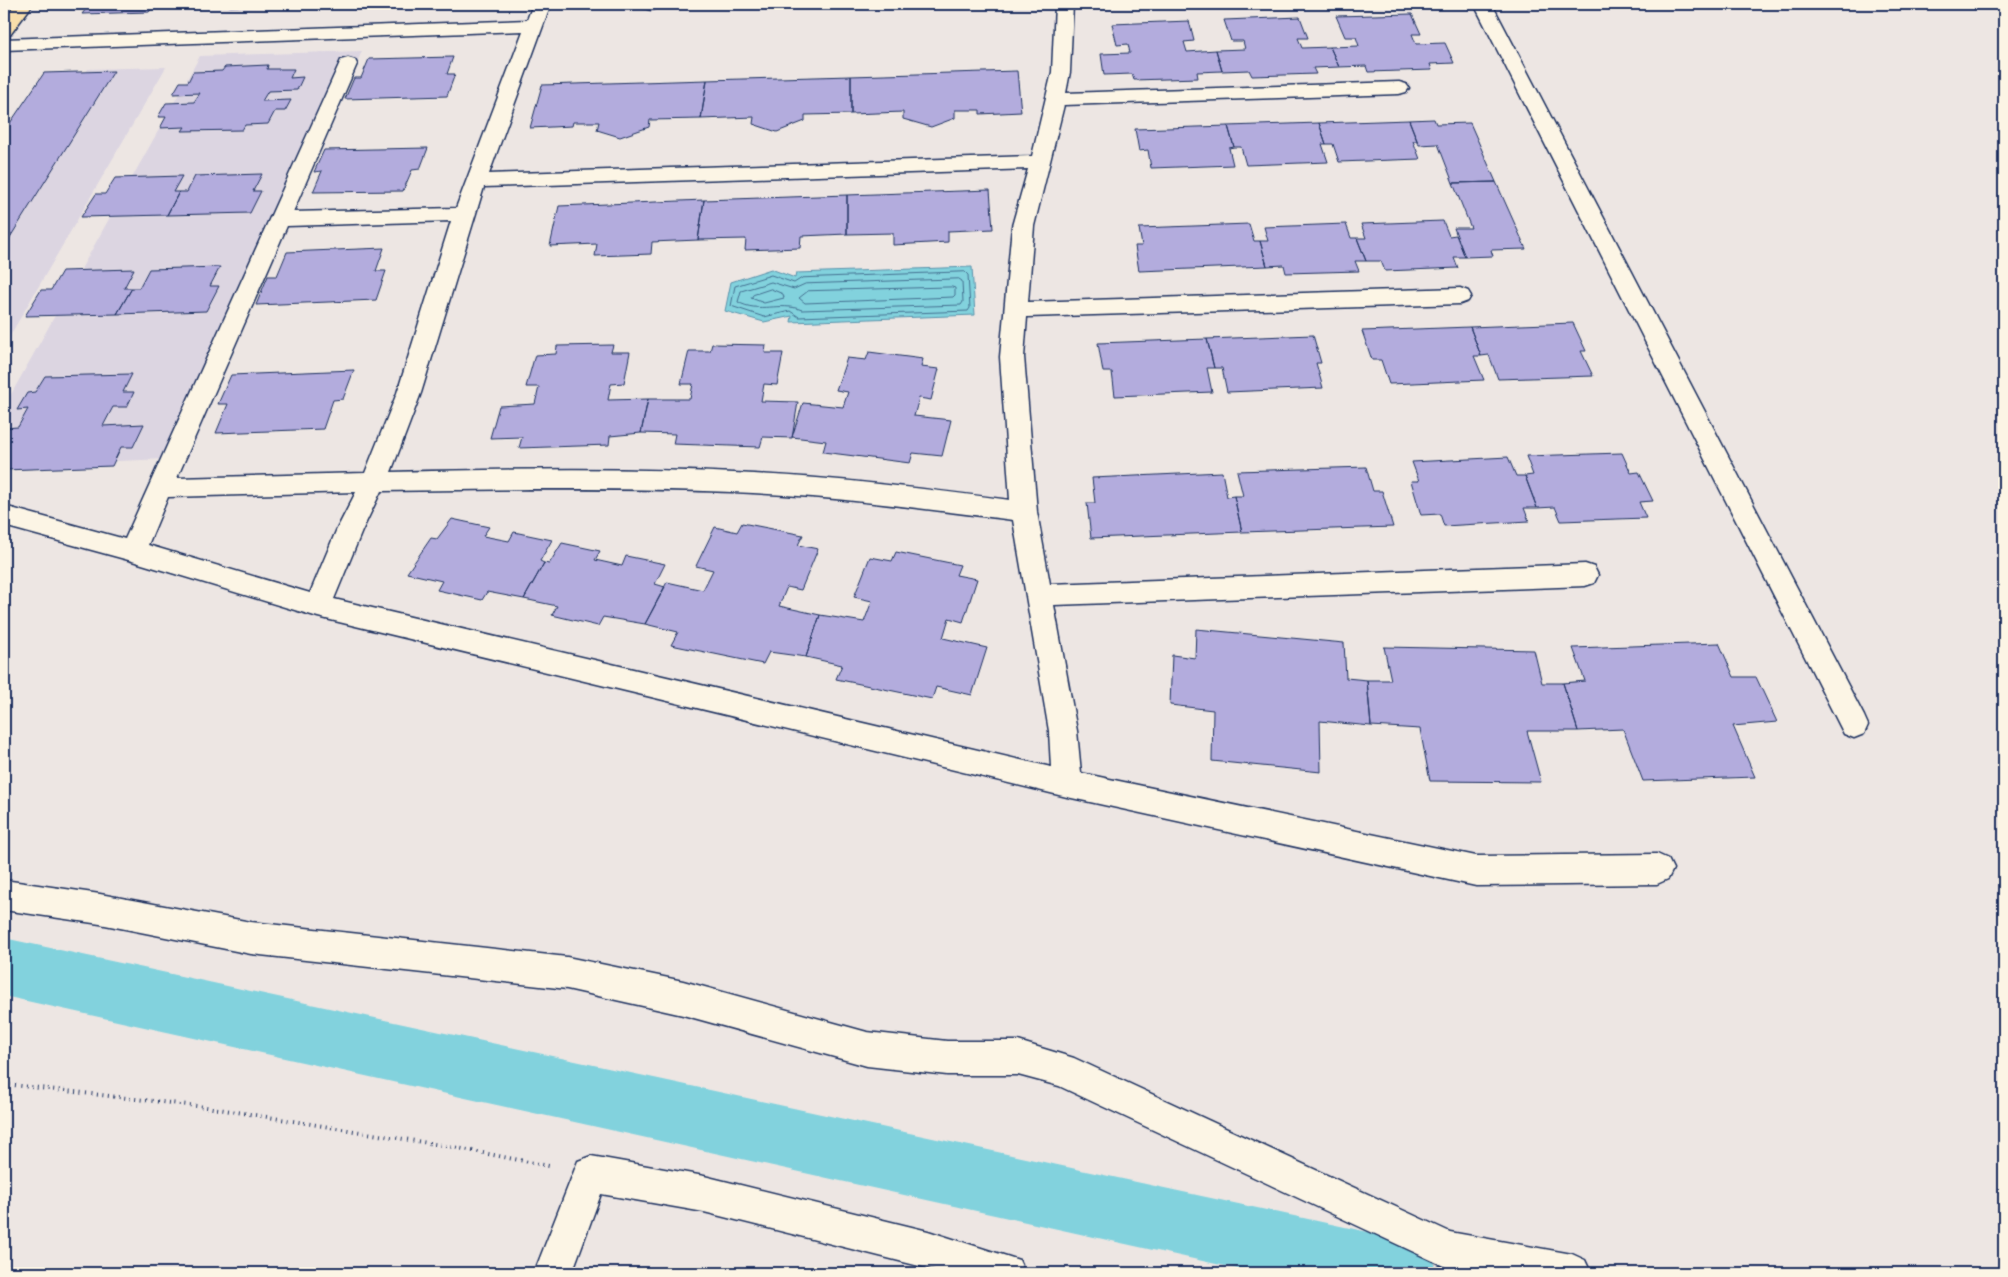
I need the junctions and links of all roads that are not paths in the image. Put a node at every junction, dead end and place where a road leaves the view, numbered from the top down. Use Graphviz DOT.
graph roads {
  1 [pos="24,4"];
  2 [pos="542,4"];
  3 [pos="1064,4"];
  4 [pos="1483,4"];
  5 [pos="534,25"];
  6 [pos="4,31"];
  7 [pos="4,44"];
  8 [pos="348,64"];
  9 [pos="1399,88"];
  10 [pos="1056,99"];
  11 [pos="1040,162"];
  12 [pos="476,181"];
  13 [pos="464,214"];
  14 [pos="279,219"];
  15 [pos="1460,296"];
  16 [pos="1016,310"];
  17 [pos="373,482"];
  18 [pos="160,488"];
  19 [pos="1024,512"];
  20 [pos="4,516"];
  21 [pos="132,551"];
  22 [pos="1585,575"];
  23 [pos="1038,595"];
  24 [pos="318,606"];
  25 [pos="1854,725"];
  26 [pos="1067,784"];
  27 [pos="1657,869"];
  28 [pos="4,895"];
  29 [pos="553,1273"];
  30 [pos="1006,1273"];
  31 [pos="1572,1273"];
  1 -- 6 [label="main road"];
  2 -- 5 [label="street"];
  3 -- 10 [label="street"];
  4 -- 25 [label="street"];
  5 -- 7 [label="street"];
  5 -- 12 [label="street"];
  8 -- 14 [label="street"];
  9 -- 10 [label="street"];
  10 -- 11 [label="street"];
  11 -- 12 [label="street"];
  11 -- 16 [label="street"];
  12 -- 13 [label="street"];
  13 -- 14 [label="street"];
  13 -- 17 [label="street"];
  14 -- 18 [label="street"];
  15 -- 16 [label="street"];
  16 -- 19 [label="street"];
  17 -- 18 [label="street"];
  17 -- 19 [label="street"];
  17 -- 24 [label="street"];
  18 -- 21 [label="street"];
  19 -- 23 [label="street"];
  20 -- 21 [label="street"];
  21 -- 24 [label="street"];
  22 -- 23 [label="street"];
  23 -- 26 [label="street"];
  24 -- 26 [label="street"];
  26 -- 27 [label="street"];
  28 -- 31 [label="street"];
  29 -- 30 [label="street"];
}
